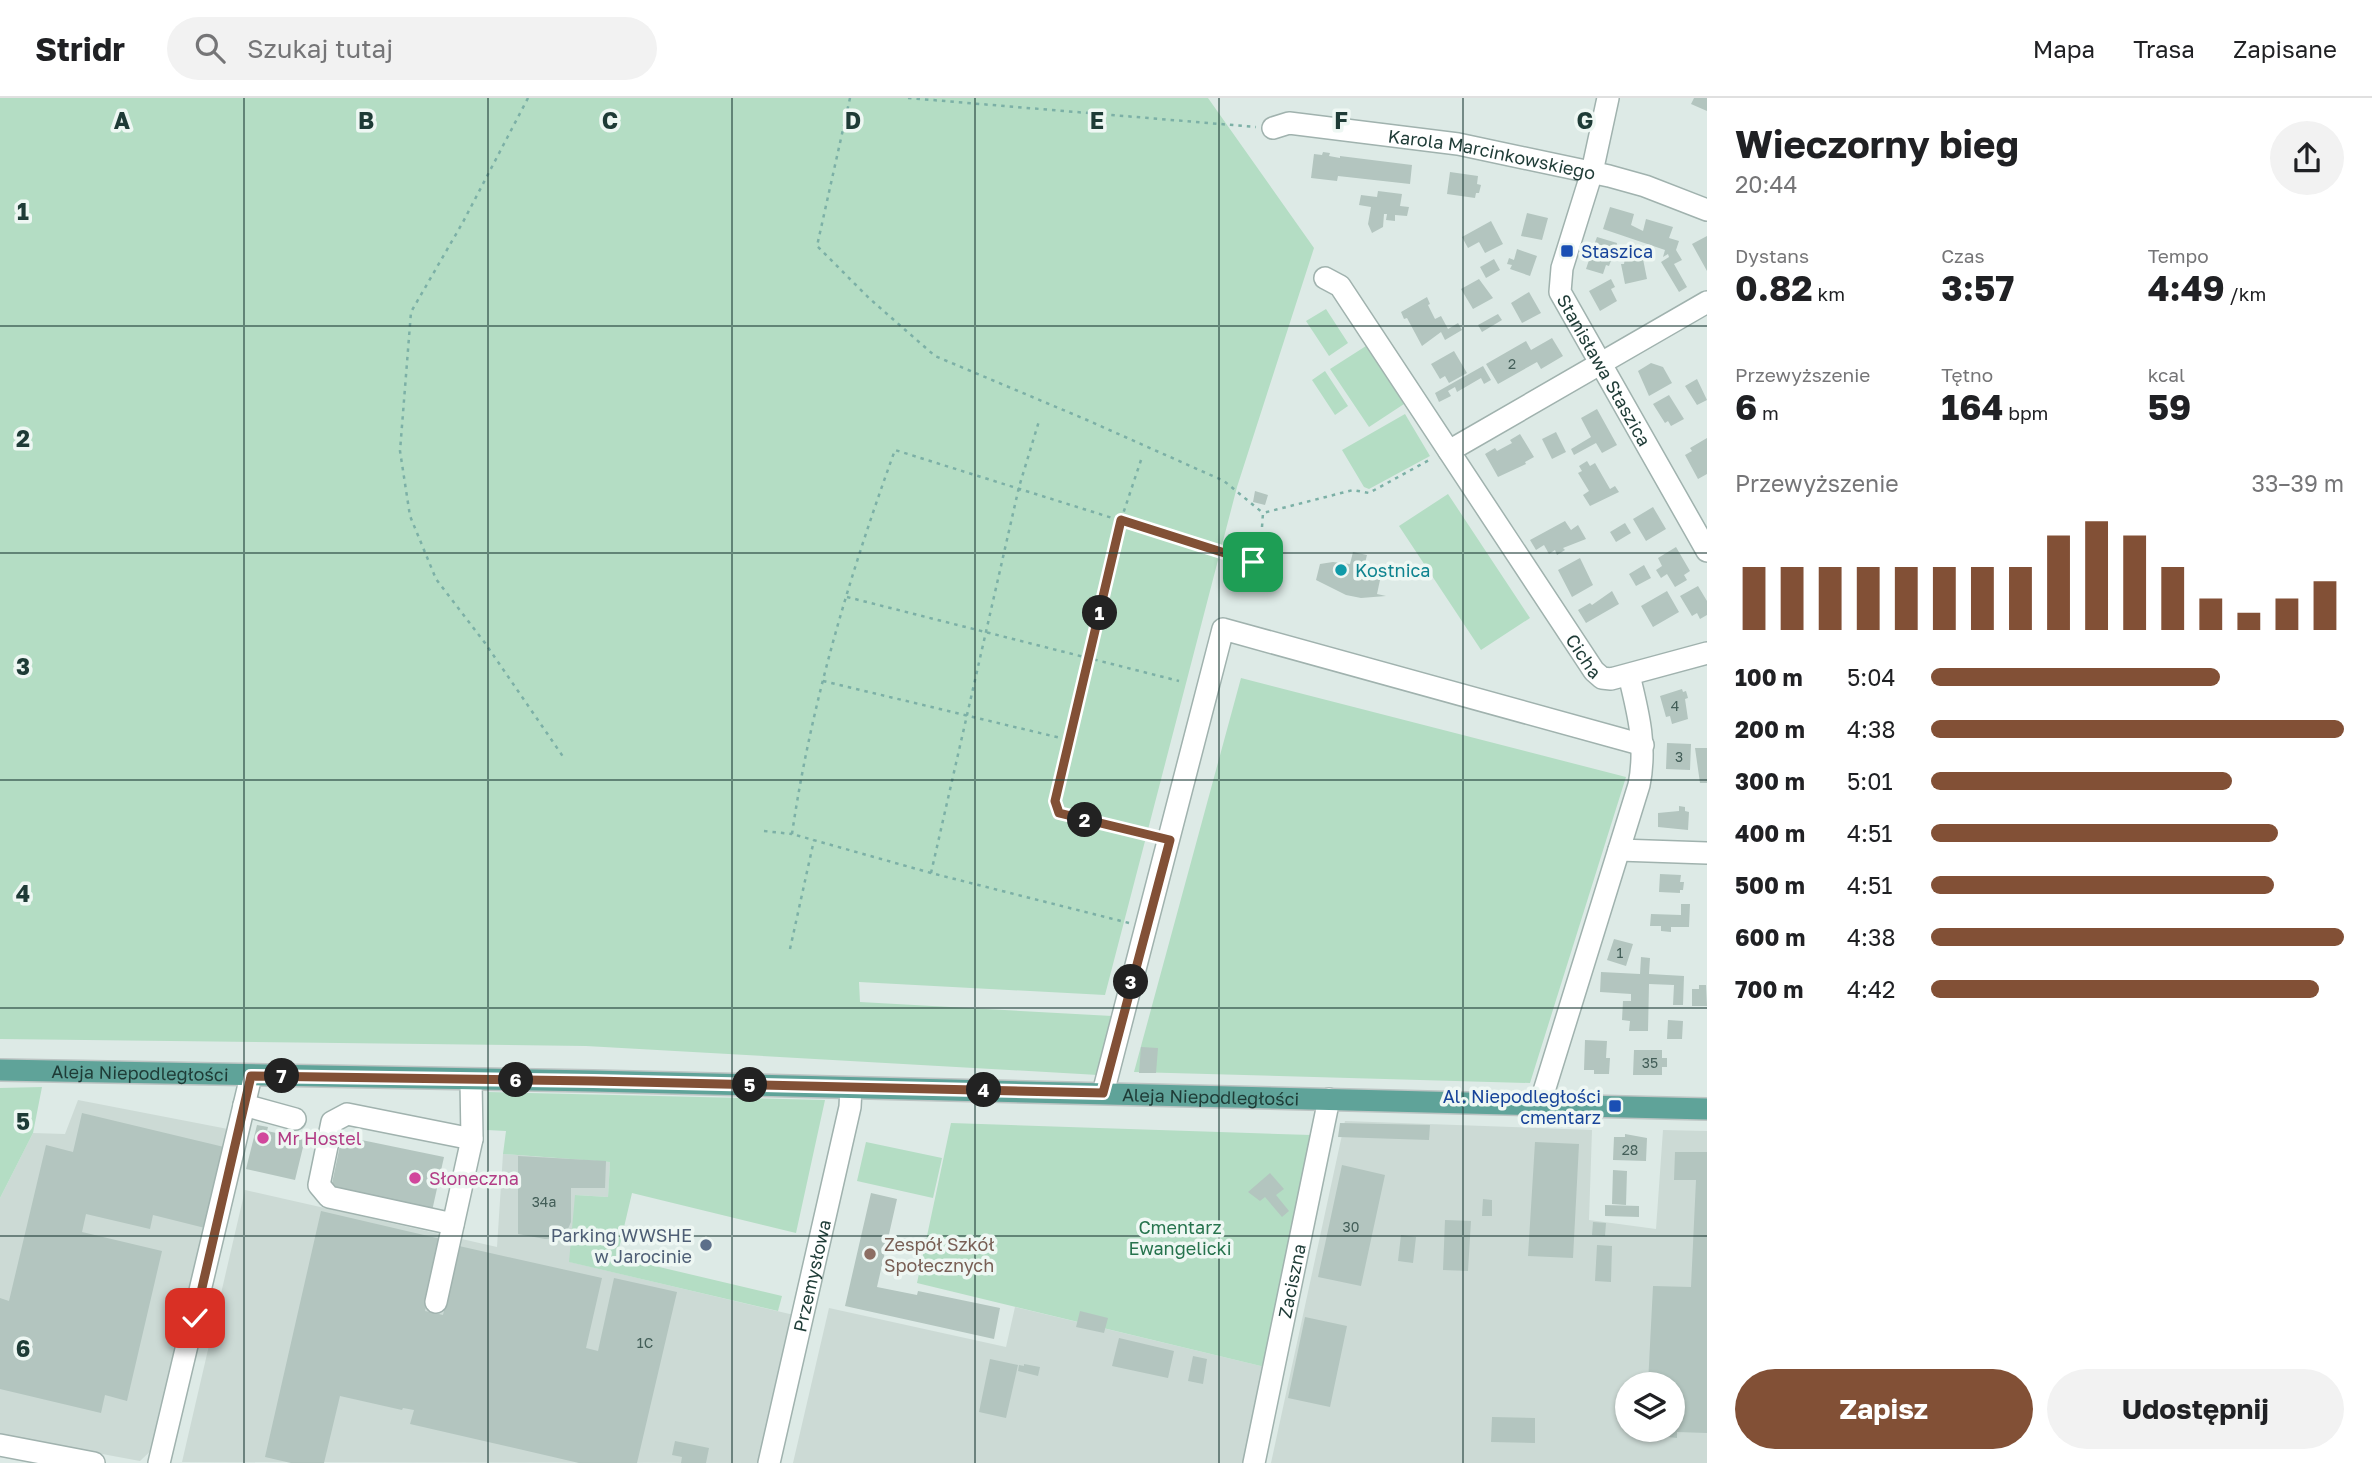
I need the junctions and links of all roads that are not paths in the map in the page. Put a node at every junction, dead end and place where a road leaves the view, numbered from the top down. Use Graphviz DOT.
graph roads {
  1 [pos="1608,98"];
  2 [pos="1273,128"];
  3 [pos="1592,172"];
  4 [pos="1707,210"];
  5 [pos="1325,278"];
  6 [pos="1707,302"];
  7 [pos="1600,363"];
  8 [pos="1442,454"];
  9 [pos="1707,551"];
  10 [pos="1707,653"];
  11 [pos="1629,674"];
  12 [pos="1643,745"];
  13 [pos="1619,850"];
  14 [pos="1707,853"];
  15 [pos="0,1070"];
  16 [pos="251,1076"];
  17 [pos="471,1080"];
  18 [pos="851,1088"];
  19 [pos="1103,1093"];
  20 [pos="1329,1099"];
  21 [pos="1540,1104"];
  22 [pos="244,1105"];
  23 [pos="1707,1109"];
  24 [pos="295,1119"];
  25 [pos="472,1139"];
  26 [pos="453,1224"];
  27 [pos="436,1303"];
  28 [pos="0,1445"];
  29 [pos="94,1463"];
  30 [pos="159,1463"];
  31 [pos="769,1463"];
  32 [pos="1254,1463"];
  1 -- 3 [label="street, Stanisława Staszica"];
  2 -- 3 [label="street, Karola Marcinkowskiego"];
  3 -- 4 [label="street, Karola Marcinkowskiego"];
  3 -- 7 [label="street, Stanisława Staszica"];
  5 -- 8 [label="street, Cicha"];
  6 -- 7 [label="street"];
  7 -- 8 [label="street"];
  7 -- 9 [label="street, Stanisława Staszica"];
  8 -- 11 [label="street, Cicha"];
  10 -- 11 [label="street"];
  11 -- 12 [label="street, Cicha"];
  12 -- 13 [label="street, Cicha"];
  12 -- 19 [label="street"];
  13 -- 14 [label="street"];
  13 -- 21 [label="street, Cicha"];
  15 -- 16 [label="main road, Aleja Niepodległości"];
  16 -- 17 [label="main road, Aleja Niepodległości"];
  16 -- 22 [label="street"];
  17 -- 18 [label="main road, Aleja Niepodległości"];
  17 -- 25 [label="street"];
  18 -- 19 [label="main road, Aleja Niepodległości"];
  18 -- 31 [label="street, Przemysłowa"];
  19 -- 20 [label="main road, Aleja Niepodległości"];
  20 -- 21 [label="main road, Aleja Niepodległości"];
  20 -- 32 [label="street, Zaciszna"];
  21 -- 23 [label="main road, Aleja Niepodległości"];
  22 -- 24 [label="street"];
  22 -- 30 [label="street"];
  25 -- 26 [label="street"];
  25 -- 26 [label="street"];
  26 -- 27 [label="street"];
  28 -- 29 [label="street"];
}
